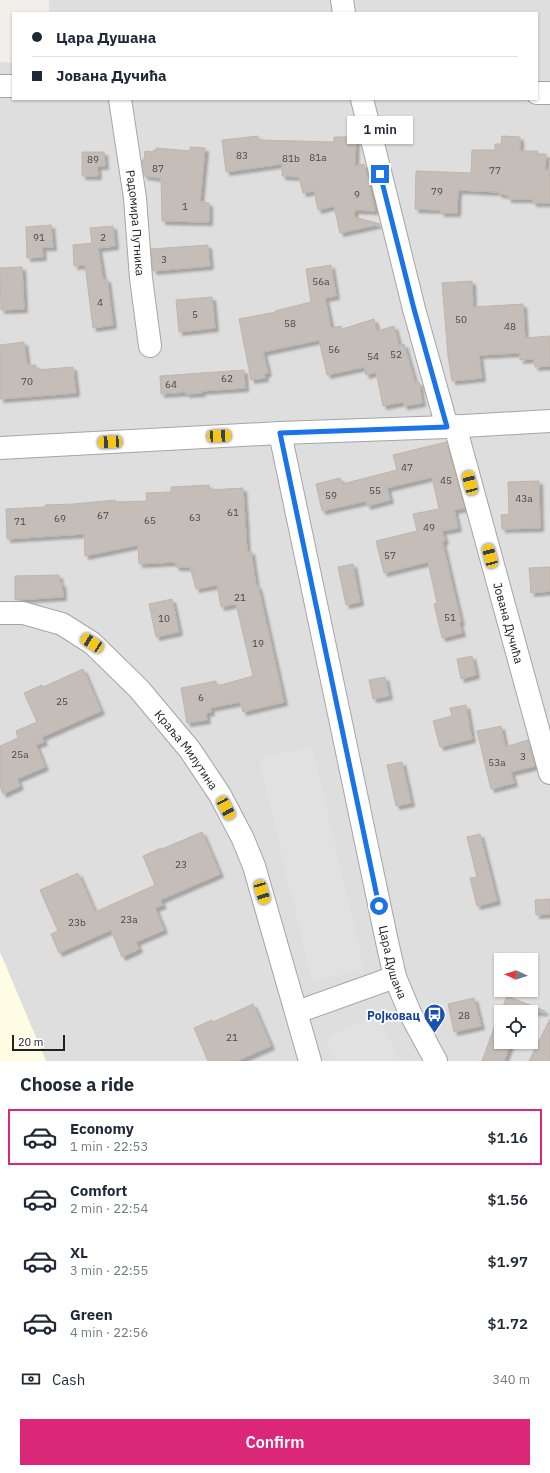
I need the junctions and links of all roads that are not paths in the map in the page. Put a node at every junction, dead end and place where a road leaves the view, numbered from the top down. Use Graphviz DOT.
graph roads {
  1 [pos="342,0"];
  2 [pos="344,12"];
  3 [pos="0,86"];
  4 [pos="12,86"];
  5 [pos="538,93"];
  6 [pos="550,93"];
  7 [pos="120,100"];
  8 [pos="362,100"];
  9 [pos="150,346"];
  10 [pos="550,421"];
  11 [pos="451,427"];
  12 [pos="280,433"];
  13 [pos="0,448"];
  14 [pos="0,613"];
  15 [pos="550,773"];
  16 [pos="395,977"];
  17 [pos="297,1012"];
  18 [pos="310,1061"];
  19 [pos="436,1061"];
  1 -- 2 [label="street"];
  3 -- 4 [label="street"];
  5 -- 6 [label="street"];
  7 -- 9 [label="street, Радомира Путника"];
  8 -- 11 [label="street, Јована Дучића"];
  10 -- 11 [label="street"];
  11 -- 12 [label="street"];
  11 -- 15 [label="street, Јована Дучића"];
  12 -- 13 [label="street"];
  12 -- 16 [label="street, Цара Душана"];
  14 -- 17 [label="street, Краља Милутина"];
  16 -- 17 [label="street"];
  16 -- 19 [label="street, Цара Душана"];
  17 -- 18 [label="street, Краља Милутина"];
}
